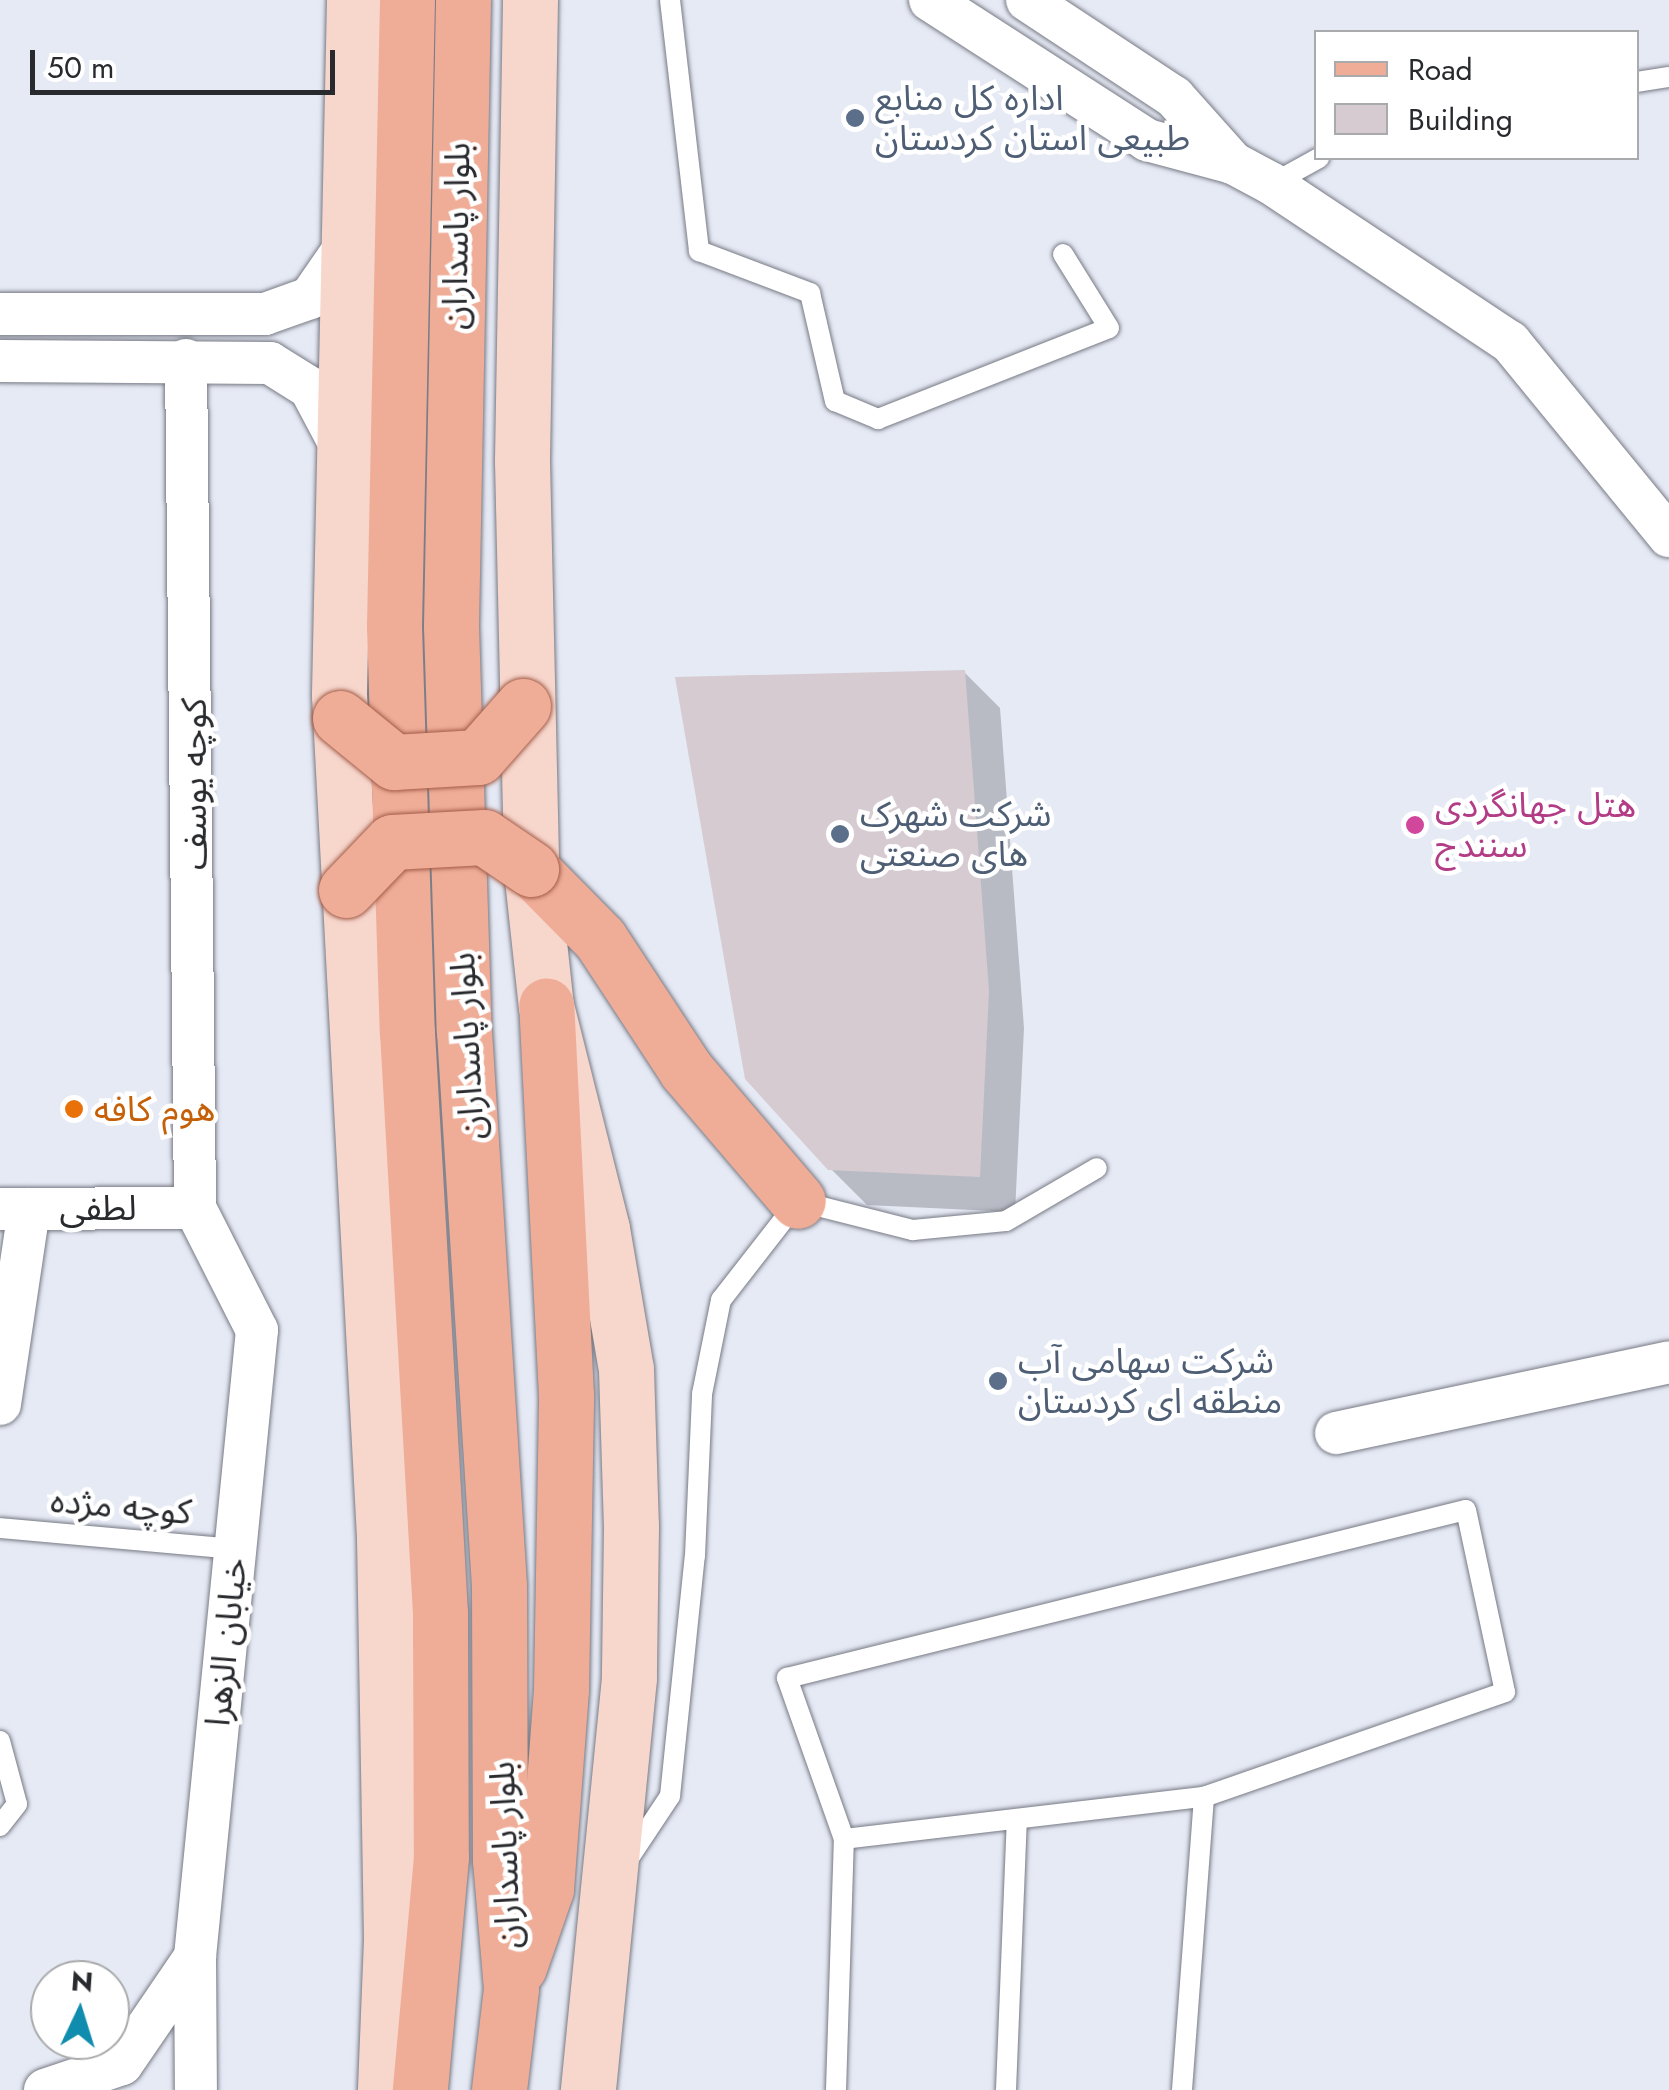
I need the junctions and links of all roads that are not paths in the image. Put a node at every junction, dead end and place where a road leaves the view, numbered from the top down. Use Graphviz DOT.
graph roads {
  1 [pos="354,0"];
  2 [pos="407,0"];
  3 [pos="462,0"];
  4 [pos="530,0"];
  5 [pos="670,0"];
  6 [pos="930,0"];
  7 [pos="1028,0"];
  8 [pos="1669,77"];
  9 [pos="1639,82"];
  10 [pos="1315,160"];
  11 [pos="1233,163"];
  12 [pos="1272,184"];
  13 [pos="348,243"];
  14 [pos="1063,254"];
  15 [pos="0,314"];
  16 [pos="186,360"];
  17 [pos="0,361"];
  18 [pos="343,450"];
  19 [pos="1669,536"];
  20 [pos="523,706"];
  21 [pos="340,718"];
  22 [pos="531,869"];
  23 [pos="346,890"];
  24 [pos="546,1006"];
  25 [pos="1096,1168"];
  26 [pos="798,1200"];
  27 [pos="196,1208"];
  28 [pos="14,1209"];
  29 [pos="1669,1362"];
  30 [pos="0,1404"];
  31 [pos="1336,1432"];
  32 [pos="0,1528"];
  33 [pos="236,1550"];
  34 [pos="0,1741"];
  35 [pos="1204,1797"];
  36 [pos="1017,1819"];
  37 [pos="0,1826"];
  38 [pos="844,1839"];
  39 [pos="612,1884"];
  40 [pos="196,1956"];
  41 [pos="512,1989"];
  42 [pos="45,2090"];
  43 [pos="196,2090"];
  44 [pos="385,2090"];
  45 [pos="420,2090"];
  46 [pos="499,2090"];
  47 [pos="588,2090"];
  48 [pos="836,2090"];
  49 [pos="1006,2090"];
  50 [pos="1182,2090"];
  1 -- 13 [label="main road"];
  2 -- 45 [label="main road, بلوار پاسداران"];
  3 -- 41 [label="main road, بلوار پاسداران"];
  4 -- 20 [label="main road"];
  5 -- 14 [label="lane"];
  6 -- 11 [label="street"];
  7 -- 11 [label="street"];
  8 -- 9 [label="lane"];
  10 -- 12 [label="lane"];
  11 -- 12 [label="street"];
  12 -- 19 [label="street"];
  13 -- 15 [label="street"];
  13 -- 18 [label="main road"];
  16 -- 17 [label="street"];
  16 -- 18 [label="street"];
  16 -- 27 [label="street, کوچه یوسف"];
  18 -- 21 [label="main road"];
  20 -- 21 [label="main road, bridge"];
  20 -- 22 [label="main road"];
  21 -- 23 [label="main road"];
  22 -- 23 [label="main road, bridge"];
  22 -- 24 [label="main road"];
  22 -- 26 [label="main road"];
  23 -- 44 [label="main road"];
  24 -- 39 [label="main road"];
  24 -- 41 [label="main road"];
  25 -- 26 [label="lane"];
  26 -- 39 [label="lane"];
  27 -- 28 [label="street, لطفی"];
  27 -- 33 [label="street, خیابان الزهرا"];
  28 -- 30 [label="street"];
  29 -- 31 [label="street"];
  32 -- 33 [label="lane, کوچه مژده"];
  33 -- 40 [label="street, خیابان الزهرا"];
  34 -- 37 [label="lane"];
  35 -- 36 [label="lane"];
  35 -- 38 [label="lane"];
  35 -- 50 [label="lane"];
  36 -- 38 [label="lane"];
  36 -- 49 [label="lane"];
  38 -- 48 [label="lane"];
  39 -- 47 [label="main road"];
  40 -- 42 [label="street"];
  40 -- 43 [label="street, خیابان الزهرا"];
  41 -- 46 [label="main road, بلوار پاسداران"];
}
